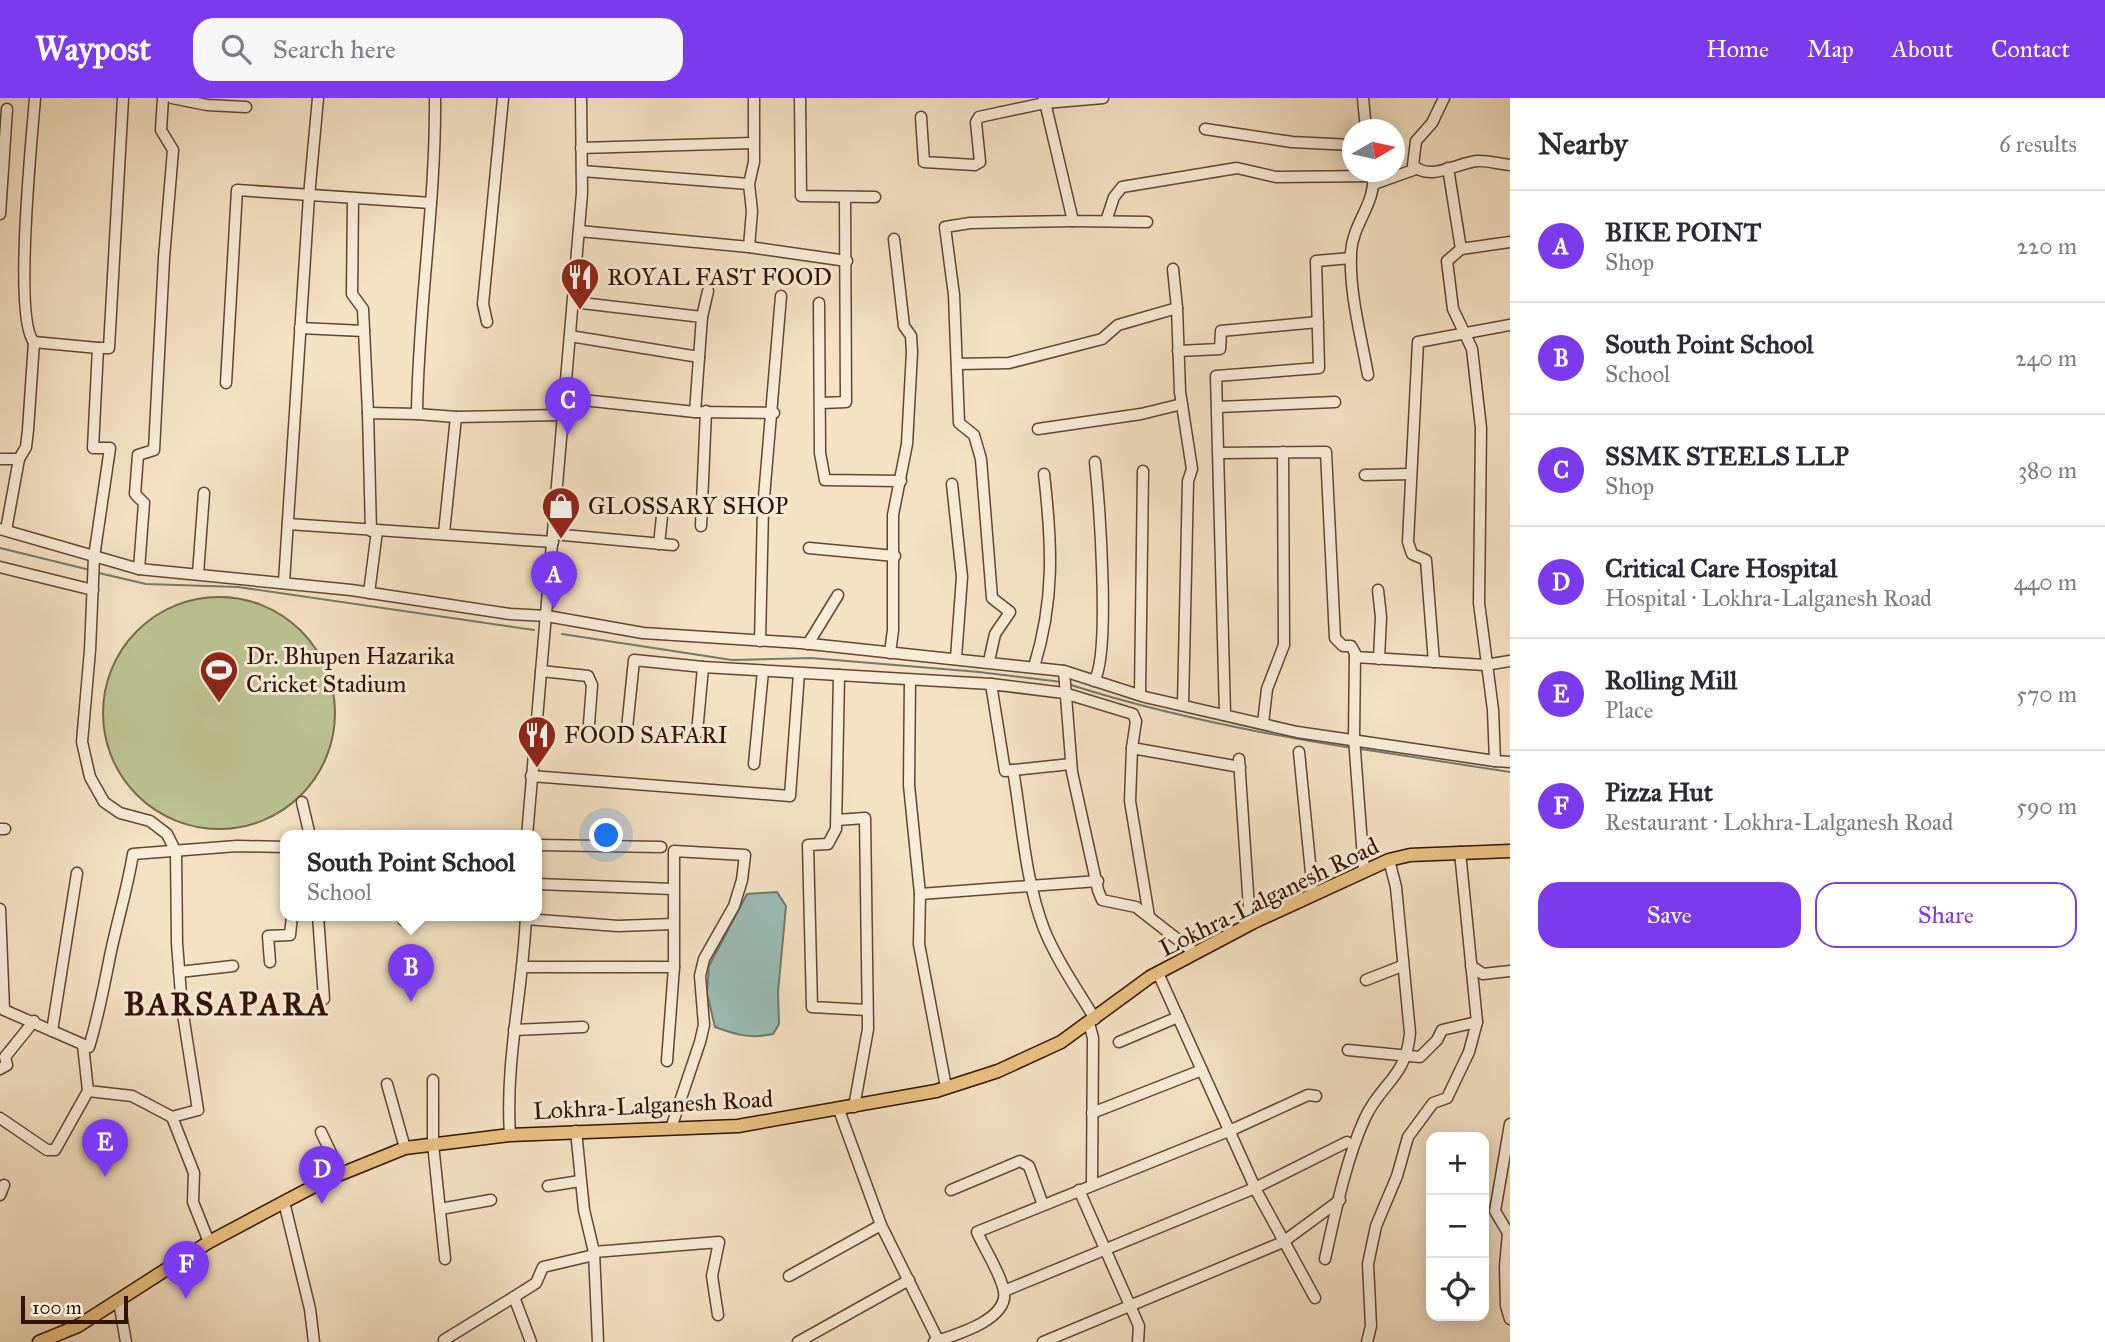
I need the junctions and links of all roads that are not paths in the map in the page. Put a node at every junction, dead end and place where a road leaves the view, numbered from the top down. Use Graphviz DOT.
graph roads {
  1 [pos="34,98"];
  2 [pos="123,98"];
  3 [pos="163,98"];
  4 [pos="172,98"];
  5 [pos="318,98"];
  6 [pos="435,98"];
  7 [pos="503,98"];
  8 [pos="581,98"];
  9 [pos="754,98"];
  10 [pos="800,98"];
  11 [pos="1103,98"];
  12 [pos="1363,98"];
  13 [pos="1444,98"];
  14 [pos="1045,100"];
  15 [pos="246,107"];
  16 [pos="7,109"];
  17 [pos="921,117"];
  18 [pos="1365,119"];
  19 [pos="1205,129"];
  20 [pos="752,143"];
  21 [pos="1342,144"];
  22 [pos="581,148"];
  23 [pos="1510,165"];
  24 [pos="1448,168"];
  25 [pos="1416,169"];
  26 [pos="582,171"];
  27 [pos="1405,171"];
  28 [pos="1342,177"];
  29 [pos="1373,182"];
  30 [pos="748,184"];
  31 [pos="309,196"];
  32 [pos="875,197"];
  33 [pos="845,198"];
  34 [pos="353,199"];
  35 [pos="431,203"];
  36 [pos="0,214"];
  37 [pos="1073,221"];
  38 [pos="1106,221"];
  39 [pos="1147,222"];
  40 [pos="579,231"];
  41 [pos="894,239"];
  42 [pos="1510,242"];
  43 [pos="749,247"];
  44 [pos="1461,249"];
  45 [pos="1351,258"];
  46 [pos="847,261"];
  47 [pos="1173,269"];
  48 [pos="708,291"];
  49 [pos="781,296"];
  50 [pos="573,302"];
  51 [pos="819,303"];
  52 [pos="1178,308"];
  53 [pos="702,317"];
  54 [pos="487,322"];
  55 [pos="1318,322"];
  56 [pos="1510,325"];
  57 [pos="300,328"];
  58 [pos="364,331"];
  59 [pos="1465,332"];
  60 [pos="570,336"];
  61 [pos="34,342"];
  62 [pos="98,348"];
  63 [pos="1178,351"];
  64 [pos="699,356"];
  65 [pos="957,364"];
  66 [pos="1368,375"];
  67 [pos="226,383"];
  68 [pos="564,398"];
  69 [pos="1335,402"];
  70 [pos="822,403"];
  71 [pos="1182,404"];
  72 [pos="1218,407"];
  73 [pos="701,411"];
  74 [pos="368,413"];
  75 [pos="774,413"];
  76 [pos="417,414"];
  77 [pos="562,415"];
  78 [pos="456,417"];
  79 [pos="1038,429"];
  80 [pos="1283,452"];
  81 [pos="1220,453"];
  82 [pos="0,459"];
  83 [pos="19,459"];
  84 [pos="1095,462"];
  85 [pos="1143,471"];
  86 [pos="1044,474"];
  87 [pos="1411,474"];
  88 [pos="1365,475"];
  89 [pos="901,481"];
  90 [pos="952,484"];
  91 [pos="204,493"];
  92 [pos="662,516"];
  93 [pos="288,524"];
  94 [pos="701,526"];
  95 [pos="3,530"];
  96 [pos="374,531"];
  97 [pos="444,533"];
  98 [pos="553,538"];
  99 [pos="659,544"];
  100 [pos="673,545"];
  101 [pos="809,548"];
  102 [pos="895,556"];
  103 [pos="94,557"];
  104 [pos="0,567"];
  105 [pos="139,569"];
  106 [pos="198,574"];
  107 [pos="284,582"];
  108 [pos="93,590"];
  109 [pos="1378,590"];
  110 [pos="369,593"];
  111 [pos="838,595"];
  112 [pos="547,616"];
  113 [pos="760,641"];
  114 [pos="807,644"];
  115 [pos="890,653"];
  116 [pos="1355,657"];
  117 [pos="956,658"];
  118 [pos="1378,659"];
  119 [pos="989,661"];
  120 [pos="1510,661"];
  121 [pos="1434,662"];
  122 [pos="1485,665"];
  123 [pos="703,667"];
  124 [pos="1034,667"];
  125 [pos="541,671"];
  126 [pos="762,671"];
  127 [pos="799,673"];
  128 [pos="1064,674"];
  129 [pos="839,675"];
  130 [pos="910,680"];
  131 [pos="1094,681"];
  132 [pos="991,684"];
  133 [pos="1064,692"];
  134 [pos="1140,695"];
  135 [pos="1183,705"];
  136 [pos="1225,714"];
  137 [pos="1263,723"];
  138 [pos="697,733"];
  139 [pos="588,737"];
  140 [pos="626,738"];
  141 [pos="1354,745"];
  142 [pos="1132,748"];
  143 [pos="1299,752"];
  144 [pos="1495,761"];
  145 [pos="1510,762"];
  146 [pos="754,764"];
  147 [pos="1071,764"];
  148 [pos="1013,770"];
  149 [pos="531,776"];
  150 [pos="302,802"];
  151 [pos="837,820"];
  152 [pos="309,830"];
  153 [pos="527,830"];
  154 [pos="542,845"];
  155 [pos="280,847"];
  156 [pos="662,847"];
  157 [pos="1510,851"];
  158 [pos="176,852"];
  159 [pos="1460,852"];
  160 [pos="1389,860"];
  161 [pos="1364,871"];
  162 [pos="77,873"];
  163 [pos="1098,881"];
  164 [pos="542,884"];
  165 [pos="1032,886"];
  166 [pos="673,889"];
  167 [pos="1313,893"];
  168 [pos="920,894"];
  169 [pos="0,909"];
  170 [pos="1149,916"];
  171 [pos="542,919"];
  172 [pos="291,921"];
  173 [pos="317,921"];
  174 [pos="526,921"];
  175 [pos="673,923"];
  176 [pos="1250,923"];
  177 [pos="1195,953"];
  178 [pos="270,962"];
  179 [pos="1402,966"];
  180 [pos="1471,966"];
  181 [pos="233,967"];
  182 [pos="524,967"];
  183 [pos="674,967"];
  184 [pos="1510,971"];
  185 [pos="179,972"];
  186 [pos="1158,973"];
  187 [pos="1366,980"];
  188 [pos="324,999"];
  189 [pos="867,1010"];
  190 [pos="1178,1017"];
  191 [pos="34,1021"];
  192 [pos="1092,1021"];
  193 [pos="1476,1022"];
  194 [pos="583,1027"];
  195 [pos="514,1030"];
  196 [pos="52,1031"];
  197 [pos="1119,1042"];
  198 [pos="83,1045"];
  199 [pos="1348,1050"];
  200 [pos="1408,1054"];
  201 [pos="667,1061"];
  202 [pos="0,1069"];
  203 [pos="1202,1070"];
  204 [pos="433,1080"];
  205 [pos="387,1084"];
  206 [pos="946,1087"];
  207 [pos="88,1091"];
  208 [pos="1316,1096"];
  209 [pos="855,1107"];
  210 [pos="839,1110"];
  211 [pos="1092,1113"];
  212 [pos="172,1117"];
  213 [pos="0,1118"];
  214 [pos="1510,1124"];
  215 [pos="671,1128"];
  216 [pos="1230,1130"];
  217 [pos="576,1131"];
  218 [pos="321,1132"];
  219 [pos="510,1135"];
  220 [pos="1347,1142"];
  221 [pos="433,1144"];
  222 [pos="405,1149"];
  223 [pos="341,1174"];
  224 [pos="580,1181"];
  225 [pos="1092,1185"];
  226 [pos="548,1186"];
  227 [pos="1255,1188"];
  228 [pos="951,1190"];
  229 [pos="1079,1190"];
  230 [pos="491,1200"];
  231 [pos="1339,1200"];
  232 [pos="284,1202"];
  233 [pos="1043,1205"];
  234 [pos="440,1209"];
  235 [pos="881,1225"];
  236 [pos="209,1241"];
  237 [pos="1283,1242"];
  238 [pos="1105,1249"];
  239 [pos="594,1253"];
  240 [pos="445,1259"];
  241 [pos="1325,1259"];
  242 [pos="789,1276"];
  243 [pos="909,1280"];
  244 [pos="1004,1291"];
  245 [pos="514,1297"];
  246 [pos="1315,1298"];
  247 [pos="119,1302"];
  248 [pos="1130,1307"];
  249 [pos="718,1315"];
  250 [pos="1510,1319"];
  251 [pos="444,1340"];
  252 [pos="39,1342"];
  253 [pos="126,1342"];
  254 [pos="314,1342"];
  255 [pos="531,1342"];
  256 [pos="598,1342"];
  257 [pos="797,1342"];
  258 [pos="937,1342"];
  259 [pos="1043,1342"];
  260 [pos="1138,1342"];
  261 [pos="1367,1342"];
  1 -- 61 [label="street"];
  2 -- 62 [label="street"];
  3 -- 105 [label="street"];
  4 -- 15 [label="street"];
  5 -- 31 [label="street"];
  6 -- 35 [label="street"];
  7 -- 54 [label="street"];
  8 -- 22 [label="street"];
  9 -- 20 [label="street"];
  10 -- 33 [label="street"];
  11 -- 14 [label="street"];
  12 -- 18 [label="street"];
  13 -- 25 [label="street"];
  14 -- 17 [label="street"];
  14 -- 37 [label="street"];
  16 -- 36 [label="street"];
  19 -- 21 [label="street"];
  20 -- 22 [label="street"];
  20 -- 30 [label="street"];
  22 -- 26 [label="street"];
  23 -- 24 [label="street"];
  24 -- 25 [label="street"];
  24 -- 44 [label="street"];
  25 -- 27 [label="street"];
  26 -- 30 [label="street"];
  26 -- 40 [label="street"];
  28 -- 38 [label="street"];
  29 -- 45 [label="street"];
  30 -- 43 [label="street"];
  31 -- 34 [label="street"];
  31 -- 57 [label="street"];
  31 -- 67 [label="street"];
  32 -- 33 [label="street"];
  33 -- 46 [label="street"];
  34 -- 35 [label="street"];
  34 -- 58 [label="street"];
  35 -- 76 [label="street"];
  37 -- 38 [label="street"];
  37 -- 65 [label="street"];
  38 -- 39 [label="street"];
  40 -- 43 [label="street"];
  40 -- 50 [label="street"];
  41 -- 89 [label="street"];
  42 -- 44 [label="street"];
  43 -- 46 [label="street"];
  44 -- 59 [label="street"];
  45 -- 55 [label="street"];
  45 -- 66 [label="street"];
  46 -- 70 [label="street"];
  47 -- 52 [label="street"];
  48 -- 53 [label="street"];
  49 -- 75 [label="street"];
  50 -- 53 [label="street"];
  50 -- 60 [label="street"];
  51 -- 70 [label="street"];
  52 -- 63 [label="street"];
  52 -- 65 [label="street"];
  53 -- 64 [label="street"];
  55 -- 63 [label="street"];
  55 -- 72 [label="street"];
  56 -- 59 [label="street"];
  57 -- 58 [label="street"];
  57 -- 93 [label="street"];
  58 -- 74 [label="street"];
  59 -- 87 [label="street"];
  59 -- 122 [label="street"];
  60 -- 64 [label="street"];
  60 -- 68 [label="street"];
  61 -- 62 [label="street"];
  61 -- 83 [label="street"];
  62 -- 103 [label="street"];
  63 -- 71 [label="street"];
  64 -- 73 [label="street"];
  65 -- 119 [label="street"];
  68 -- 73 [label="street"];
  68 -- 77 [label="street"];
  69 -- 72 [label="street"];
  70 -- 89 [label="street"];
  71 -- 79 [label="street"];
  71 -- 135 [label="street"];
  72 -- 81 [label="street"];
  73 -- 75 [label="street"];
  73 -- 94 [label="street"];
  74 -- 76 [label="street"];
  74 -- 96 [label="street"];
  75 -- 113 [label="street"];
  76 -- 78 [label="street"];
  77 -- 78 [label="street"];
  77 -- 98 [label="street"];
  78 -- 97 [label="street"];
  80 -- 81 [label="street"];
  80 -- 116 [label="street"];
  80 -- 137 [label="street"];
  81 -- 136 [label="street"];
  82 -- 83 [label="street"];
  83 -- 95 [label="street"];
  84 -- 131 [label="street"];
  85 -- 134 [label="street"];
  86 -- 124 [label="street"];
  87 -- 88 [label="street"];
  87 -- 121 [label="street"];
  89 -- 102 [label="street"];
  90 -- 117 [label="street"];
  91 -- 106 [label="street"];
  92 -- 99 [label="street"];
  93 -- 96 [label="street"];
  93 -- 107 [label="street"];
  95 -- 103 [label="street"];
  96 -- 97 [label="street"];
  96 -- 110 [label="street"];
  97 -- 98 [label="street"];
  98 -- 99 [label="street"];
  98 -- 112 [label="street"];
  99 -- 100 [label="street"];
  101 -- 102 [label="street"];
  102 -- 115 [label="street"];
  103 -- 105 [label="street"];
  103 -- 108 [label="street"];
  104 -- 108 [label="street"];
  105 -- 106 [label="street"];
  106 -- 107 [label="street"];
  107 -- 110 [label="street"];
  108 -- 158 [label="street"];
  109 -- 118 [label="street"];
  110 -- 112 [label="street"];
  111 -- 114 [label="street"];
  112 -- 113 [label="street"];
  112 -- 125 [label="street"];
  113 -- 114 [label="street"];
  114 -- 115 [label="street"];
  115 -- 117 [label="street"];
  116 -- 118 [label="street"];
  116 -- 141 [label="street"];
  117 -- 119 [label="street"];
  118 -- 121 [label="street"];
  119 -- 124 [label="street"];
  120 -- 122 [label="street"];
  121 -- 122 [label="street"];
  122 -- 144 [label="street"];
  123 -- 126 [label="street"];
  123 -- 138 [label="street"];
  123 -- 140 [label="street"];
  124 -- 128 [label="street"];
  125 -- 139 [label="street"];
  125 -- 149 [label="street"];
  126 -- 127 [label="street"];
  126 -- 146 [label="street"];
  127 -- 129 [label="street"];
  127 -- 149 [label="street"];
  128 -- 131 [label="street"];
  128 -- 133 [label="street"];
  129 -- 130 [label="street"];
  129 -- 151 [label="street"];
  130 -- 132 [label="street"];
  130 -- 168 [label="street"];
  131 -- 134 [label="street"];
  132 -- 133 [label="street"];
  132 -- 148 [label="street"];
  133 -- 142 [label="street"];
  133 -- 147 [label="street"];
  134 -- 135 [label="street"];
  135 -- 136 [label="street"];
  136 -- 137 [label="street"];
  137 -- 141 [label="street"];
  141 -- 144 [label="street"];
  141 -- 161 [label="street"];
  142 -- 170 [label="street"];
  142 -- 176 [label="street"];
  143 -- 167 [label="street"];
  144 -- 145 [label="street"];
  147 -- 148 [label="street"];
  147 -- 163 [label="street"];
  148 -- 165 [label="street"];
  149 -- 153 [label="street"];
  150 -- 152 [label="street"];
  151 -- 189 [label="street"];
  151 -- 189 [label="street"];
  154 -- 156 [label="street"];
  155 -- 158 [label="street"];
  157 -- 159 [label="main road, Lokhra-Lalganesh Road"];
  158 -- 185 [label="street"];
  158 -- 198 [label="street"];
  159 -- 160 [label="main road, Lokhra-Lalganesh Road"];
  159 -- 180 [label="street"];
  160 -- 161 [label="main road, Lokhra-Lalganesh Road"];
  160 -- 179 [label="street"];
  161 -- 167 [label="main road, Lokhra-Lalganesh Road"];
  162 -- 196 [label="street"];
  163 -- 165 [label="street"];
  163 -- 170 [label="street"];
  164 -- 166 [label="street"];
  165 -- 168 [label="street"];
  165 -- 192 [label="street"];
  166 -- 175 [label="street"];
  166 -- 215 [label="street"];
  167 -- 176 [label="main road, Lokhra-Lalganesh Road"];
  168 -- 206 [label="street"];
  169 -- 191 [label="street"];
  170 -- 177 [label="street"];
  171 -- 175 [label="street"];
  172 -- 178 [label="street"];
  173 -- 188 [label="street"];
  174 -- 182 [label="street"];
  175 -- 183 [label="street"];
  176 -- 177 [label="main road, Lokhra-Lalganesh Road"];
  177 -- 186 [label="main road, Lokhra-Lalganesh Road"];
  179 -- 187 [label="street"];
  179 -- 200 [label="street"];
  180 -- 184 [label="street"];
  180 -- 193 [label="street"];
  181 -- 185 [label="street"];
  182 -- 183 [label="street"];
  182 -- 195 [label="street"];
  183 -- 201 [label="street"];
  185 -- 212 [label="street"];
  186 -- 190 [label="street"];
  186 -- 192 [label="main road, Lokhra-Lalganesh Road"];
  189 -- 209 [label="street"];
  190 -- 197 [label="street"];
  190 -- 203 [label="street"];
  191 -- 196 [label="street"];
  191 -- 202 [label="street"];
  192 -- 206 [label="main road, Lokhra-Lalganesh Road"];
  192 -- 211 [label="street"];
  193 -- 200 [label="street"];
  193 -- 261 [label="street"];
  194 -- 195 [label="street"];
  195 -- 219 [label="street"];
  196 -- 198 [label="street"];
  198 -- 207 [label="street"];
  199 -- 200 [label="street"];
  200 -- 231 [label="street"];
  203 -- 211 [label="street"];
  203 -- 216 [label="street"];
  204 -- 221 [label="street"];
  205 -- 222 [label="street"];
  206 -- 209 [label="main road, Lokhra-Lalganesh Road"];
  207 -- 212 [label="street"];
  207 -- 213 [label="street"];
  208 -- 216 [label="street"];
  209 -- 210 [label="main road, Lokhra-Lalganesh Road"];
  210 -- 215 [label="main road, Lokhra-Lalganesh Road"];
  210 -- 235 [label="street"];
  211 -- 225 [label="street"];
  212 -- 236 [label="street"];
  214 -- 250 [label="street"];
  215 -- 217 [label="main road, Lokhra-Lalganesh Road"];
  216 -- 225 [label="street"];
  216 -- 227 [label="street"];
  217 -- 219 [label="main road, Lokhra-Lalganesh Road"];
  217 -- 224 [label="street"];
  218 -- 223 [label="street"];
  219 -- 221 [label="main road, Lokhra-Lalganesh Road"];
  220 -- 227 [label="street"];
  221 -- 222 [label="main road, Lokhra-Lalganesh Road"];
  221 -- 234 [label="street"];
  222 -- 223 [label="main road, Lokhra-Lalganesh Road"];
  223 -- 232 [label="main road, Lokhra-Lalganesh Road"];
  224 -- 226 [label="street"];
  224 -- 239 [label="street"];
  225 -- 229 [label="street"];
  227 -- 237 [label="street"];
  227 -- 238 [label="street"];
  228 -- 233 [label="street"];
  229 -- 233 [label="street"];
  229 -- 238 [label="street"];
  230 -- 234 [label="street"];
  231 -- 237 [label="street"];
  231 -- 241 [label="street"];
  232 -- 236 [label="main road, Lokhra-Lalganesh Road"];
  232 -- 254 [label="street"];
  233 -- 244 [label="street"];
  234 -- 240 [label="street"];
  235 -- 242 [label="street"];
  235 -- 243 [label="street"];
  236 -- 247 [label="main road, Lokhra-Lalganesh Road"];
  237 -- 246 [label="street"];
  237 -- 248 [label="street"];
  238 -- 244 [label="street"];
  238 -- 248 [label="street"];
  239 -- 245 [label="street"];
  239 -- 249 [label="street"];
  239 -- 256 [label="street"];
  243 -- 257 [label="street"];
  243 -- 258 [label="street"];
  244 -- 258 [label="street"];
  245 -- 251 [label="street"];
  245 -- 255 [label="street"];
  247 -- 252 [label="main road, Lokhra-Lalganesh Road"];
  247 -- 253 [label="street"];
  248 -- 259 [label="street"];
  248 -- 260 [label="street"];
}
